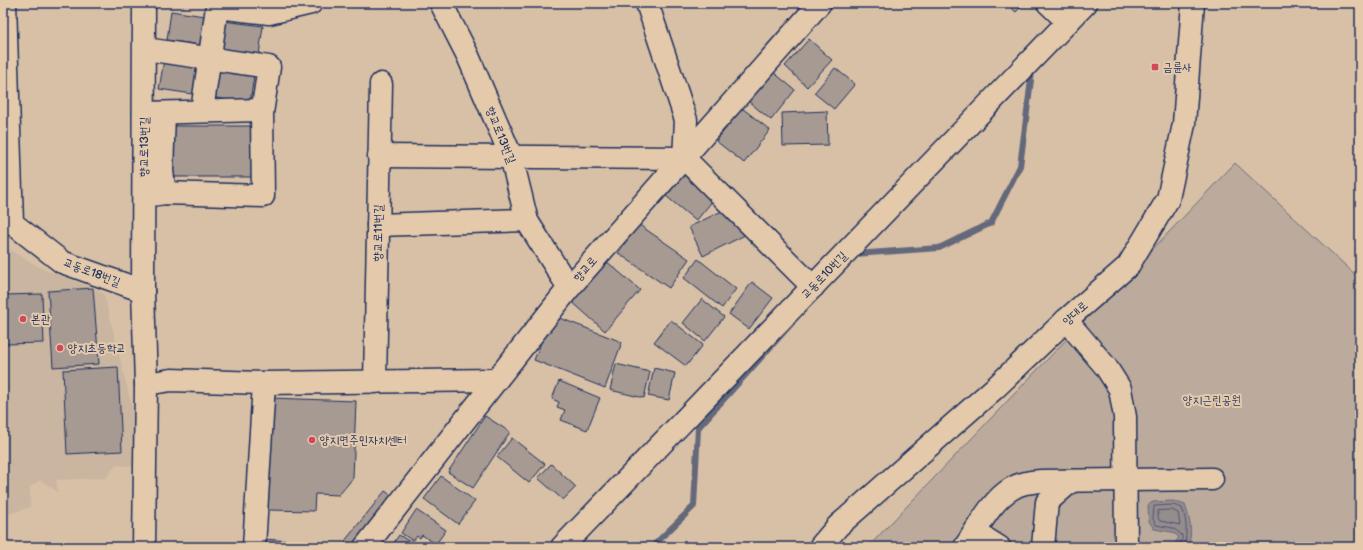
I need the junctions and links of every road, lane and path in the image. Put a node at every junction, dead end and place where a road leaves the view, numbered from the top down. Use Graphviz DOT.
graph roads {
  1 [pos="5,3"];
  2 [pos="144,3"];
  3 [pos="311,3"];
  4 [pos="441,3"];
  5 [pos="647,3"];
  6 [pos="820,3"];
  7 [pos="1048,3"];
  8 [pos="1086,3"];
  9 [pos="1193,3"];
  10 [pos="1068,22"];
  11 [pos="145,49"];
  12 [pos="210,58"];
  13 [pos="381,84"];
  14 [pos="262,110"];
  15 [pos="202,111"];
  16 [pos="154,113"];
  17 [pos="380,156"];
  18 [pos="511,156"];
  19 [pos="684,158"];
  20 [pos="165,193"];
  21 [pos="144,196"];
  22 [pos="526,220"];
  23 [pos="7,223"];
  24 [pos="378,225"];
  25 [pos="813,287"];
  26 [pos="569,288"];
  27 [pos="143,291"];
  28 [pos="1066,320"];
  29 [pos="496,380"];
  30 [pos="375,382"];
  31 [pos="264,383"];
  32 [pos="146,384"];
  33 [pos="1212,480"];
  34 [pos="1071,481"];
  35 [pos="1124,481"];
  36 [pos="970,539"];
  37 [pos="144,547"];
  38 [pos="254,547"];
  39 [pos="365,547"];
  40 [pos="562,547"];
  41 [pos="820,547"];
  42 [pos="1000,547"];
  43 [pos="1043,547"];
  44 [pos="1126,547"];
  1 -- 23 [label="street, 교동로18번길"];
  2 -- 11 [label="street, 향교로13번길"];
  3 -- 12 [label="street"];
  4 -- 18 [label="street, 향교로13번길"];
  5 -- 19 [label="street"];
  6 -- 19 [label="street, 향교로"];
  7 -- 10 [label="street"];
  8 -- 10 [label="street, 교동로10번길"];
  9 -- 28 [label="street, 양대로"];
  10 -- 25 [label="street, 교동로10번길"];
  11 -- 12 [label="street"];
  11 -- 16 [label="street, 향교로13번길"];
  12 -- 14 [label="street"];
  12 -- 15 [label="street"];
  13 -- 17 [label="street, 향교로11번길"];
  14 -- 15 [label="street"];
  14 -- 20 [label="street"];
  15 -- 16 [label="street"];
  16 -- 20 [label="street"];
  16 -- 21 [label="street, 향교로13번길"];
  17 -- 18 [label="street"];
  17 -- 24 [label="street, 향교로11번길"];
  18 -- 19 [label="street"];
  18 -- 22 [label="street, 향교로13번길"];
  19 -- 25 [label="street"];
  19 -- 26 [label="street, 향교로"];
  20 -- 21 [label="street"];
  21 -- 27 [label="street, 향교로13번길"];
  22 -- 24 [label="street"];
  22 -- 26 [label="street, 향교로13번길"];
  23 -- 27 [label="street, 교동로18번길"];
  24 -- 30 [label="street, 향교로11번길"];
  25 -- 40 [label="street, 교동로10번길"];
  26 -- 29 [label="street, 향교로"];
  27 -- 32 [label="street"];
  28 -- 35 [label="street"];
  28 -- 41 [label="street, 양대로"];
  29 -- 30 [label="street"];
  29 -- 39 [label="street, 향교로"];
  30 -- 31 [label="street"];
  31 -- 32 [label="street"];
  31 -- 38 [label="street"];
  32 -- 37 [label="street"];
  33 -- 35 [label="street"];
  34 -- 35 [label="street"];
  34 -- 36 [label="street"];
  34 -- 43 [label="street"];
  35 -- 44 [label="street"];
  36 -- 42 [label="street"];
}
